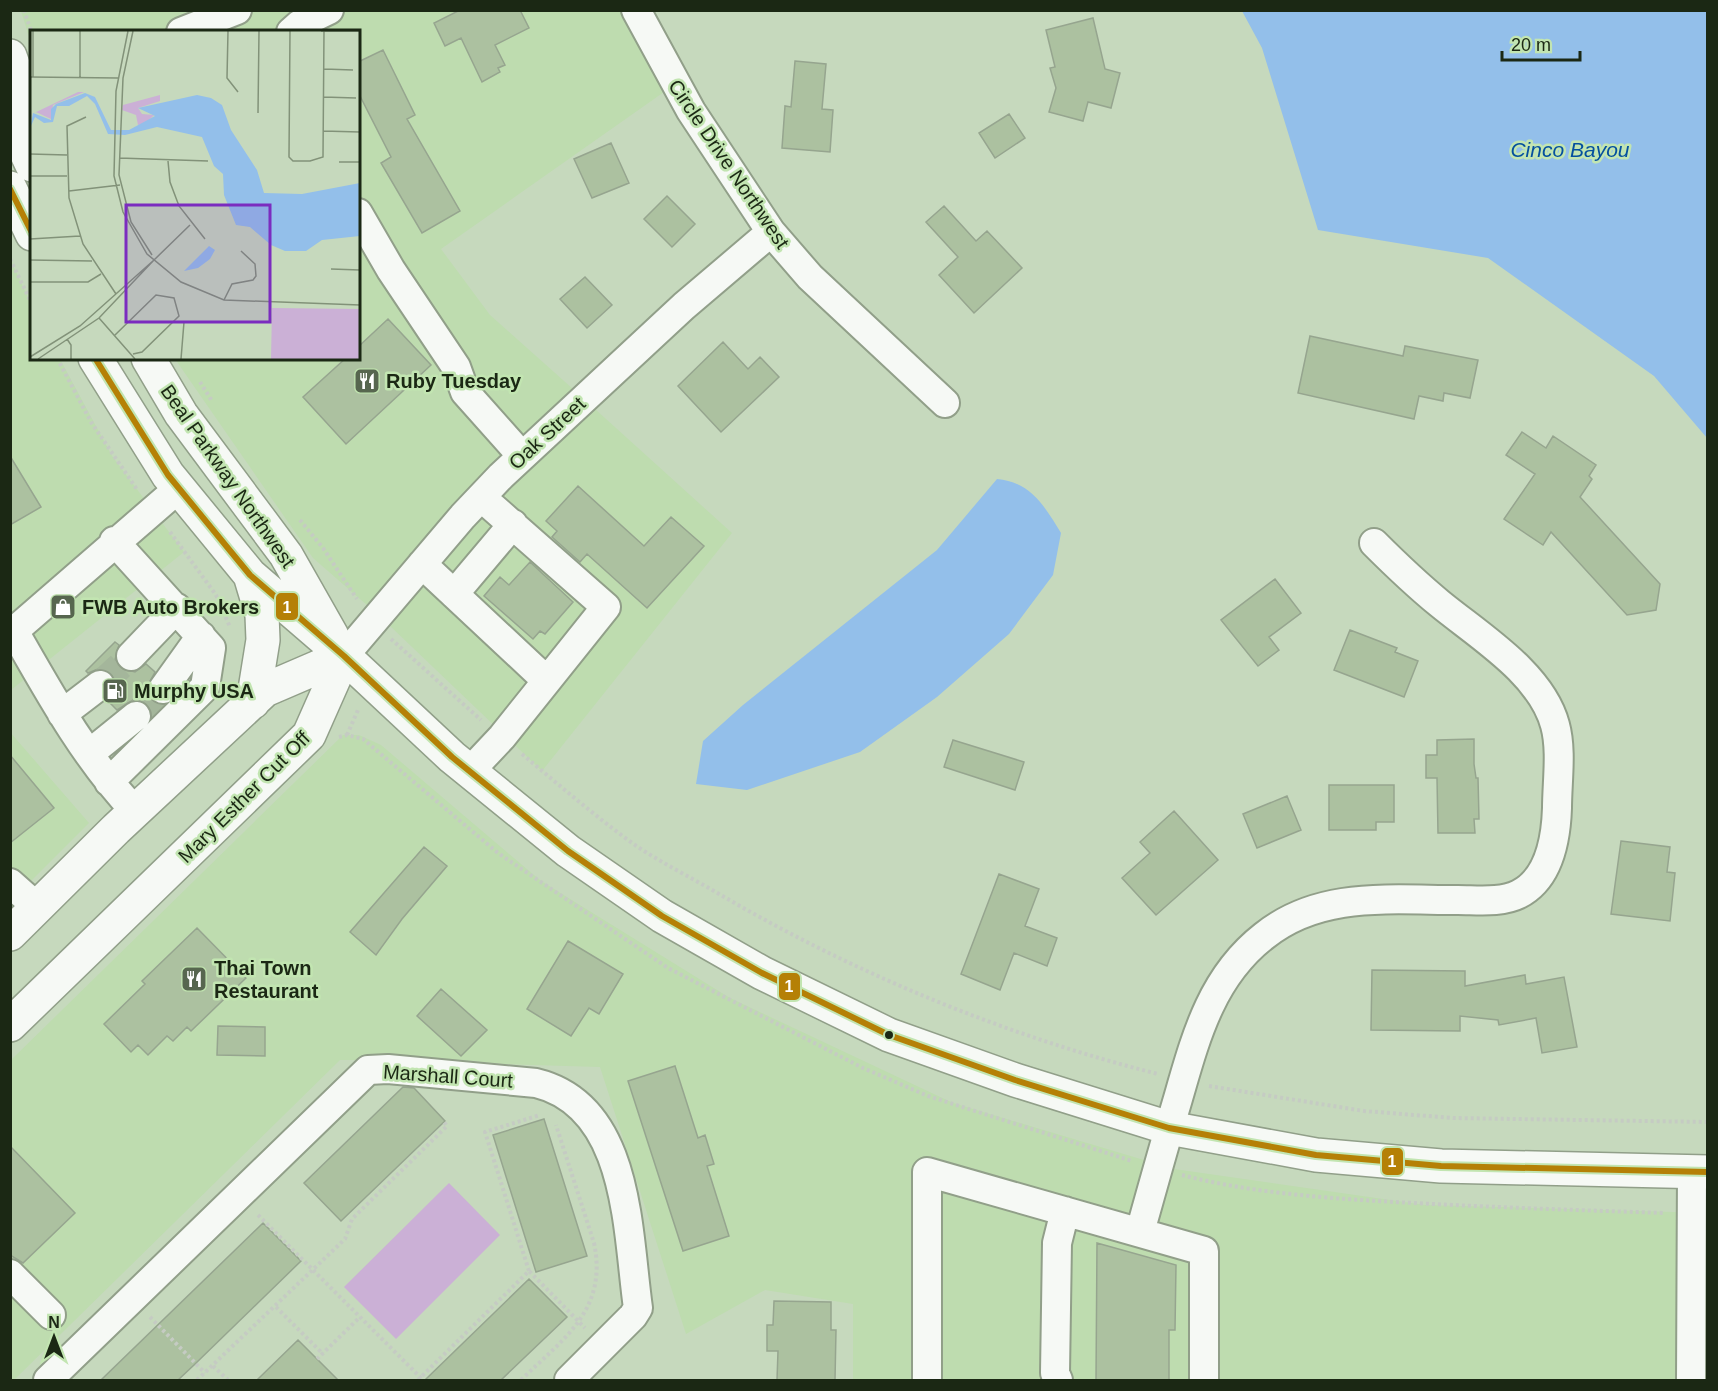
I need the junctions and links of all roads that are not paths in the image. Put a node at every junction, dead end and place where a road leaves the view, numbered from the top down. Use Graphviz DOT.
graph roads {
  1 [pos="237,10"];
  2 [pos="636,10"];
  3 [pos="186,30"];
  4 [pos="10,56"];
  5 [pos="30,111"];
  6 [pos="10,118"];
  7 [pos="30,161"];
  8 [pos="360,216"];
  9 [pos="771,232"];
  10 [pos="96,360"];
  11 [pos="149,360"];
  12 [pos="945,403"];
  13 [pos="522,456"];
  14 [pos="179,488"];
  15 [pos="481,496"];
  16 [pos="513,524"];
  17 [pos="114,542"];
  18 [pos="1374,543"];
  19 [pos="422,564"];
  20 [pos="250,575"];
  21 [pos="454,594"];
  22 [pos="177,608"];
  23 [pos="201,636"];
  24 [pos="131,656"];
  25 [pos="344,656"];
  26 [pos="546,680"];
  27 [pos="100,685"];
  28 [pos="163,689"];
  29 [pos="253,702"];
  30 [pos="62,714"];
  31 [pos="136,716"];
  32 [pos="89,754"];
  33 [pos="470,771"];
  34 [pos="109,782"];
  35 [pos="135,811"];
  36 [pos="10,883"];
  37 [pos="38,907"];
  38 [pos="10,934"];
  39 [pos="10,1024"];
  40 [pos="1169,1128"];
  41 [pos="1700,1172"];
  42 [pos="1065,1211"];
  43 [pos="1140,1232"];
  44 [pos="10,1274"];
  45 [pos="51,1315"];
  46 [pos="48,1380"];
  47 [pos="569,1380"];
  48 [pos="927,1380"];
  49 [pos="1058,1380"];
  50 [pos="1204,1380"];
  51 [pos="1691,1380"];
  1 -- 3 [label="street"];
  2 -- 9 [label="street, Circle Drive Northwest"];
  4 -- 5 [label="main road"];
  6 -- 7 [label="main road"];
  8 -- 13 [label="street"];
  9 -- 12 [label="street, Circle Drive Northwest"];
  9 -- 13 [label="street, Oak Street"];
  10 -- 14 [label="main road, Beal Parkway Northwest"];
  11 -- 25 [label="main road, Beal Parkway Northwest"];
  13 -- 15 [label="street, Oak Street"];
  14 -- 17 [label="street"];
  14 -- 20 [label="main road, Beal Parkway Northwest"];
  15 -- 16 [label="street"];
  15 -- 19 [label="street, Oak Street"];
  16 -- 21 [label="street"];
  16 -- 26 [label="street"];
  17 -- 22 [label="street"];
  17 -- 30 [label="street"];
  18 -- 40 [label="street"];
  19 -- 21 [label="street"];
  19 -- 25 [label="street, Oak Street"];
  20 -- 25 [label="main road, Beal Parkway Northwest"];
  20 -- 29 [label="main road"];
  21 -- 26 [label="street"];
  22 -- 23 [label="street"];
  22 -- 24 [label="street"];
  23 -- 28 [label="street"];
  23 -- 34 [label="street"];
  25 -- 29 [label="main road"];
  25 -- 33 [label="main road, Beal Parkway Northwest"];
  25 -- 39 [label="main road, Mary Esther Cut Off"];
  26 -- 33 [label="street"];
  27 -- 30 [label="street"];
  29 -- 35 [label="main road"];
  30 -- 32 [label="street"];
  31 -- 32 [label="street"];
  32 -- 34 [label="street"];
  33 -- 40 [label="main road, Beal Parkway Northwest"];
  34 -- 35 [label="street"];
  35 -- 37 [label="main road"];
  36 -- 37 [label="street"];
  37 -- 38 [label="main road"];
  40 -- 41 [label="main road, Beal Parkway Northwest"];
  40 -- 43 [label="street"];
  41 -- 51 [label="street"];
  42 -- 43 [label="street"];
  42 -- 48 [label="street"];
  42 -- 49 [label="street"];
  43 -- 50 [label="street"];
  44 -- 45 [label="street"];
  46 -- 47 [label="street, Marshall Court"];
}
